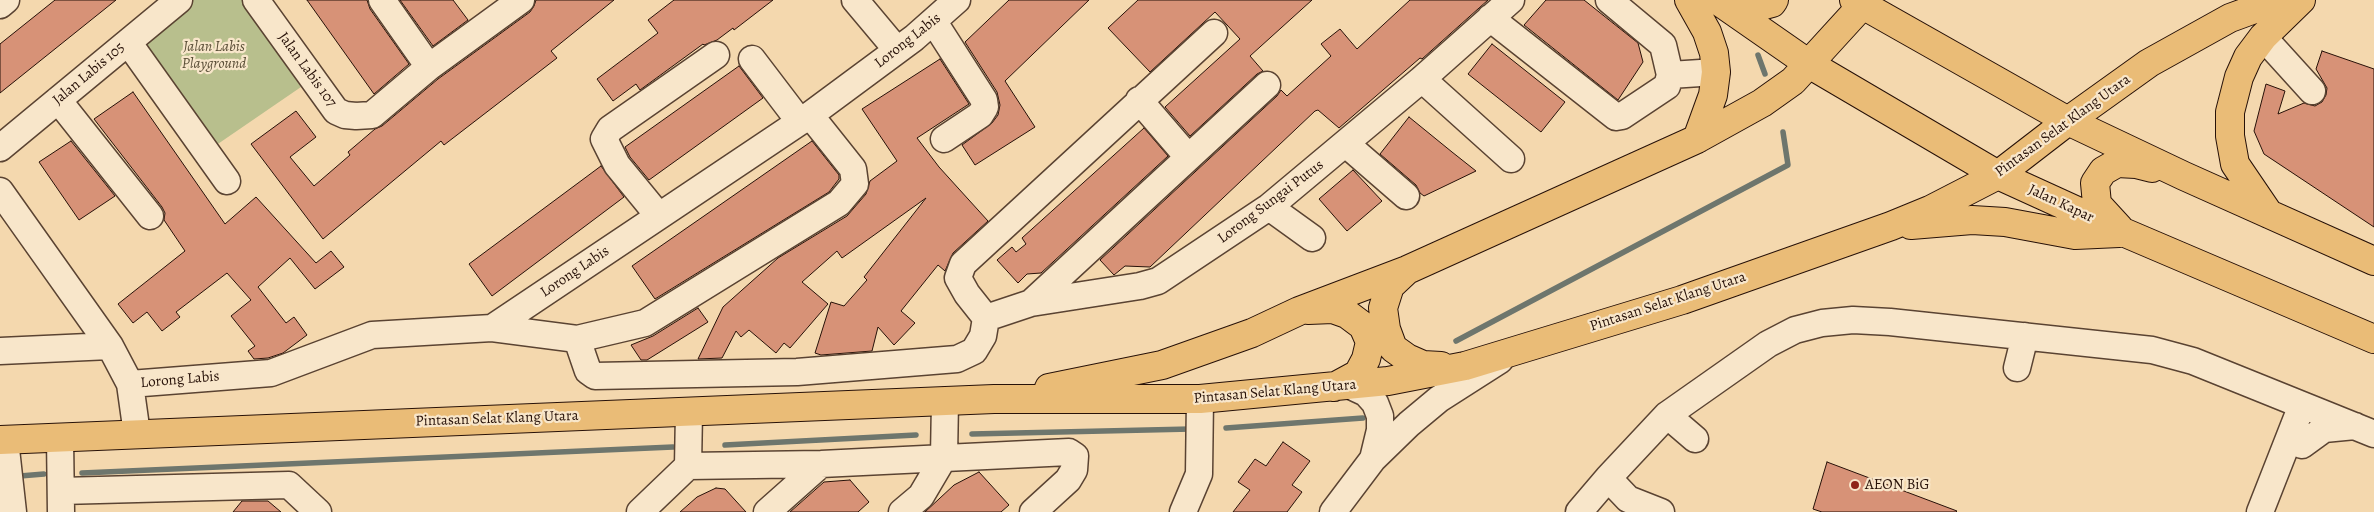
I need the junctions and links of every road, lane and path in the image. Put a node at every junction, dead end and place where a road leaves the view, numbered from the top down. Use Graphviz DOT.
graph roads {
  1 [pos="6,0"];
  2 [pos="256,0"];
  3 [pos="382,0"];
  4 [pos="855,0"];
  5 [pos="958,0"];
  6 [pos="1511,0"];
  7 [pos="1609,0"];
  8 [pos="1689,0"];
  9 [pos="1774,0"];
  10 [pos="2279,0"];
  11 [pos="2301,0"];
  12 [pos="1861,2"];
  13 [pos="169,3"];
  14 [pos="509,4"];
  15 [pos="1722,4"];
  16 [pos="0,5"];
  17 [pos="1490,18"];
  18 [pos="934,22"];
  19 [pos="1214,33"];
  20 [pos="2264,37"];
  21 [pos="128,42"];
  22 [pos="897,50"];
  23 [pos="716,56"];
  24 [pos="752,59"];
  25 [pos="1809,64"];
  26 [pos="429,66"];
  27 [pos="1716,72"];
  28 [pos="1670,75"];
  29 [pos="1422,79"];
  30 [pos="1268,85"];
  31 [pos="2312,91"];
  32 [pos="58,100"];
  33 [pos="1138,100"];
  34 [pos="805,118"];
  35 [pos="2068,120"];
  36 [pos="944,139"];
  37 [pos="1697,139"];
  38 [pos="1346,144"];
  39 [pos="0,148"];
  40 [pos="1188,157"];
  41 [pos="1511,159"];
  42 [pos="1998,175"];
  43 [pos="2184,176"];
  44 [pos="227,181"];
  45 [pos="0,191"];
  46 [pos="1406,196"];
  47 [pos="1269,207"];
  48 [pos="2269,214"];
  49 [pos="150,216"];
  50 [pos="658,216"];
  51 [pos="1892,226"];
  52 [pos="2123,232"];
  53 [pos="1312,238"];
  54 [pos="2374,261"];
  55 [pos="1406,270"];
  56 [pos="1031,304"];
  57 [pos="1299,311"];
  58 [pos="986,318"];
  59 [pos="492,328"];
  60 [pos="2025,336"];
  61 [pos="577,339"];
  62 [pos="2374,339"];
  63 [pos="110,346"];
  64 [pos="0,351"];
  65 [pos="1514,352"];
  66 [pos="1465,366"];
  67 [pos="2017,368"];
  68 [pos="130,384"];
  69 [pos="1343,386"];
  70 [pos="2266,390"];
  71 [pos="994,399"];
  72 [pos="1200,399"];
  73 [pos="945,401"];
  74 [pos="2309,407"];
  75 [pos="690,412"];
  76 [pos="1667,415"];
  77 [pos="2365,430"];
  78 [pos="137,434"];
  79 [pos="60,438"];
  80 [pos="1695,439"];
  81 [pos="3,440"];
  82 [pos="2294,446"];
  83 [pos="944,457"];
  84 [pos="1373,459"];
  85 [pos="821,464"];
  86 [pos="688,466"];
  87 [pos="1608,478"];
  88 [pos="61,502"];
  89 [pos="1337,508"];
  90 [pos="13,512"];
  91 [pos="318,512"];
  92 [pos="640,512"];
  93 [pos="767,512"];
  94 [pos="902,512"];
  95 [pos="1033,512"];
  96 [pos="1182,512"];
  97 [pos="1578,512"];
  98 [pos="1661,512"];
  99 [pos="2260,512"];
  100 [pos="2276,512"];
  1 -- 16 [label="street"];
  2 -- 26 [label="street, Jalan Labis 107"];
  3 -- 26 [label="street"];
  4 -- 22 [label="street"];
  5 -- 18 [label="street, Lorong Labis"];
  6 -- 17 [label="street, Lorong Sungai Putus"];
  7 -- 28 [label="street"];
  8 -- 27 [label="highway"];
  9 -- 15 [label="highway"];
  10 -- 35 [label="highway, Pintasan Selat Klang Utara"];
  11 -- 20 [label="highway"];
  12 -- 25 [label="highway, Pintasan Selat Klang Utara"];
  12 -- 35 [label="highway"];
  13 -- 21 [label="street, Jalan Labis 105"];
  14 -- 26 [label="street"];
  15 -- 25 [label="highway, Jalan Kapar"];
  17 -- 28 [label="street"];
  17 -- 29 [label="street, Lorong Sungai Putus"];
  18 -- 22 [label="street, Lorong Labis"];
  18 -- 36 [label="street"];
  19 -- 33 [label="street"];
  20 -- 31 [label="street"];
  20 -- 48 [label="highway"];
  21 -- 32 [label="street, Jalan Labis 105"];
  21 -- 44 [label="street"];
  22 -- 34 [label="street, Lorong Labis"];
  23 -- 50 [label="street"];
  24 -- 34 [label="street"];
  25 -- 37 [label="highway, Pintasan Selat Klang Utara"];
  25 -- 42 [label="highway, Jalan Kapar"];
  27 -- 28 [label="street"];
  27 -- 37 [label="highway"];
  29 -- 38 [label="street, Lorong Sungai Putus"];
  29 -- 41 [label="street"];
  30 -- 40 [label="street"];
  32 -- 39 [label="street, Jalan Labis 105"];
  32 -- 49 [label="street"];
  33 -- 40 [label="street"];
  33 -- 58 [label="street"];
  34 -- 50 [label="street, Lorong Labis"];
  34 -- 61 [label="street"];
  35 -- 42 [label="highway, Pintasan Selat Klang Utara"];
  35 -- 43 [label="highway"];
  37 -- 55 [label="highway, Pintasan Selat Klang Utara"];
  38 -- 46 [label="street"];
  38 -- 47 [label="street, Lorong Sungai Putus"];
  40 -- 56 [label="street"];
  42 -- 51 [label="highway, Pintasan Selat Klang Utara"];
  42 -- 52 [label="highway, Jalan Kapar"];
  43 -- 48 [label="highway"];
  43 -- 52 [label="highway"];
  45 -- 63 [label="street"];
  47 -- 53 [label="street"];
  47 -- 56 [label="street, Lorong Sungai Putus"];
  48 -- 54 [label="highway"];
  50 -- 59 [label="street, Lorong Labis"];
  51 -- 52 [label="highway"];
  51 -- 65 [label="highway, Pintasan Selat Klang Utara"];
  52 -- 62 [label="highway, Jalan Kapar"];
  55 -- 57 [label="highway, Pintasan Selat Klang Utara"];
  55 -- 66 [label="highway"];
  56 -- 58 [label="street, Lorong Sungai Putus"];
  57 -- 69 [label="highway"];
  57 -- 71 [label="highway, Pintasan Selat Klang Utara"];
  58 -- 61 [label="street"];
  59 -- 61 [label="street"];
  59 -- 68 [label="street, Lorong Labis"];
  60 -- 67 [label="street"];
  60 -- 70 [label="street"];
  60 -- 76 [label="street"];
  63 -- 64 [label="street"];
  63 -- 68 [label="street"];
  65 -- 66 [label="highway, Pintasan Selat Klang Utara"];
  65 -- 84 [label="street"];
  66 -- 69 [label="highway, Pintasan Selat Klang Utara"];
  68 -- 78 [label="street"];
  69 -- 72 [label="highway, Pintasan Selat Klang Utara"];
  69 -- 84 [label="street"];
  70 -- 74 [label="street"];
  70 -- 82 [label="street"];
  71 -- 72 [label="highway, Pintasan Selat Klang Utara"];
  71 -- 73 [label="highway, Pintasan Selat Klang Utara"];
  72 -- 96 [label="street"];
  73 -- 75 [label="highway, Pintasan Selat Klang Utara"];
  73 -- 83 [label="street"];
  74 -- 77 [label="street"];
  74 -- 82 [label="street"];
  75 -- 78 [label="highway, Pintasan Selat Klang Utara"];
  75 -- 86 [label="street"];
  76 -- 80 [label="street"];
  76 -- 87 [label="street"];
  77 -- 82 [label="street"];
  78 -- 79 [label="highway, Pintasan Selat Klang Utara"];
  79 -- 81 [label="highway, Pintasan Selat Klang Utara"];
  79 -- 88 [label="street"];
  81 -- 90 [label="street"];
  82 -- 99 [label="street"];
  82 -- 100 [label="street"];
  83 -- 85 [label="street"];
  83 -- 94 [label="street"];
  83 -- 95 [label="street"];
  84 -- 89 [label="street"];
  85 -- 86 [label="street"];
  85 -- 93 [label="street"];
  86 -- 92 [label="street"];
  87 -- 97 [label="street"];
  87 -- 98 [label="street"];
  88 -- 91 [label="street"];
}
